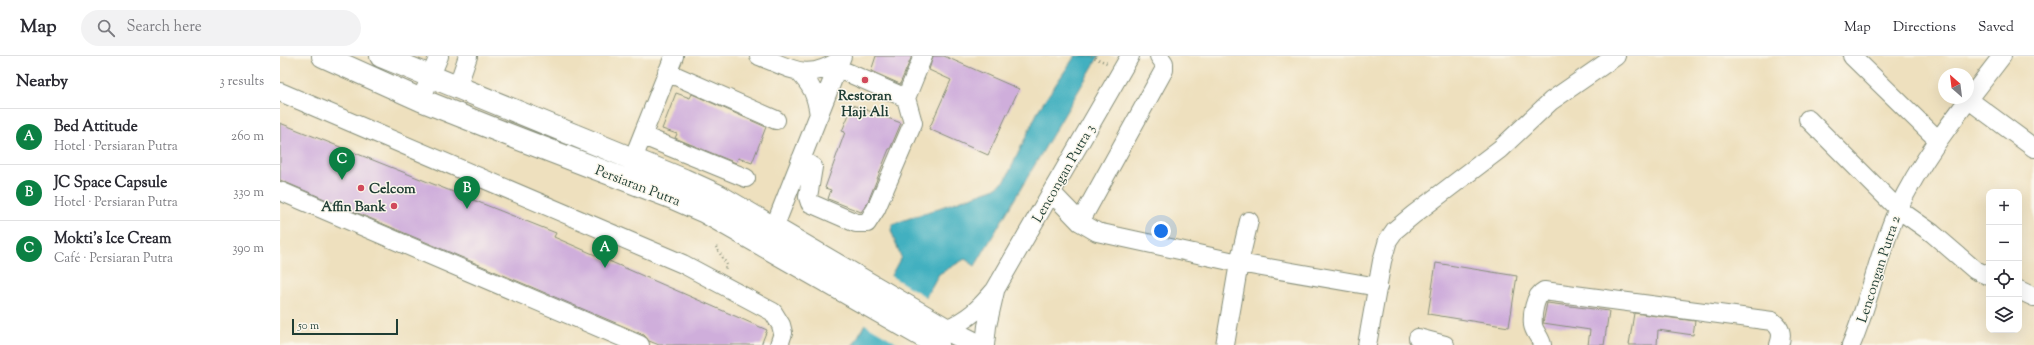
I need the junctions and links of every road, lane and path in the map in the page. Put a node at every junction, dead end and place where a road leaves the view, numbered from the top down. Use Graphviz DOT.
graph roads {
  1 [pos="323,56"];
  2 [pos="381,56"];
  3 [pos="439,56"];
  4 [pos="468,56"];
  5 [pos="923,56"];
  6 [pos="1091,56"];
  7 [pos="1130,56"];
  8 [pos="1159,56"];
  9 [pos="1616,56"];
  10 [pos="1852,56"];
  11 [pos="2002,56"];
  12 [pos="763,57"];
  13 [pos="839,62"];
  14 [pos="671,64"];
  15 [pos="1111,65"];
  16 [pos="798,72"];
  17 [pos="430,77"];
  18 [pos="457,88"];
  19 [pos="280,92"];
  20 [pos="1974,93"];
  21 [pos="906,98"];
  22 [pos="421,100"];
  23 [pos="1966,104"];
  24 [pos="1974,104"];
  25 [pos="819,115"];
  26 [pos="532,118"];
  27 [pos="1808,119"];
  28 [pos="776,120"];
  29 [pos="643,136"];
  30 [pos="522,140"];
  31 [pos="1938,140"];
  32 [pos="2034,148"];
  33 [pos="633,159"];
  34 [pos="801,159"];
  35 [pos="746,178"];
  36 [pos="280,191"];
  37 [pos="1052,193"];
  38 [pos="1898,209"];
  39 [pos="1249,221"];
  40 [pos="1080,222"];
  41 [pos="774,228"];
  42 [pos="716,247"];
  43 [pos="1239,263"];
  44 [pos="1986,275"];
  45 [pos="718,282"];
  46 [pos="1378,287"];
  47 [pos="995,290"];
  48 [pos="2022,291"];
  49 [pos="868,295"];
  50 [pos="2034,297"];
  51 [pos="934,333"];
  52 [pos="1418,338"];
  53 [pos="640,345"];
  54 [pos="779,345"];
  55 [pos="978,345"];
  56 [pos="985,345"];
  57 [pos="1226,345"];
  58 [pos="1367,345"];
  59 [pos="1445,345"];
  60 [pos="1542,345"];
  61 [pos="1780,345"];
  62 [pos="1851,345"];
  1 -- 22 [label="main road, Persiaran Putra"];
  2 -- 17 [label="main road, Persiaran Putra"];
  3 -- 17 [label="street"];
  4 -- 18 [label="street"];
  5 -- 21 [label="street"];
  6 -- 15 [label="path"];
  7 -- 37 [label="street, Lencongan Putra 3"];
  8 -- 40 [label="street"];
  9 -- 46 [label="street"];
  10 -- 31 [label="street"];
  11 -- 20 [label="street, Lencongan Putra 2"];
  12 -- 16 [label="street"];
  13 -- 16 [label="street"];
  13 -- 21 [label="street"];
  13 -- 25 [label="street"];
  14 -- 28 [label="street"];
  14 -- 29 [label="street"];
  16 -- 25 [label="street"];
  17 -- 18 [label="main road, Persiaran Putra"];
  17 -- 22 [label="street"];
  18 -- 26 [label="main road, Persiaran Putra"];
  19 -- 45 [label="street"];
  21 -- 34 [label="street"];
  22 -- 30 [label="main road, Persiaran Putra"];
  23 -- 31 [label="street, Lencongan Putra 2"];
  24 -- 32 [label="street"];
  25 -- 34 [label="street"];
  26 -- 30 [label="main road"];
  26 -- 33 [label="main road, Persiaran Putra"];
  27 -- 38 [label="street"];
  29 -- 33 [label="street"];
  29 -- 35 [label="street"];
  30 -- 49 [label="main road, Persiaran Putra"];
  31 -- 38 [label="street, Lencongan Putra 2"];
  33 -- 41 [label="main road, Persiaran Putra"];
  34 -- 41 [label="street"];
  36 -- 53 [label="street"];
  37 -- 40 [label="street"];
  37 -- 47 [label="street, Lencongan Putra 3"];
  38 -- 44 [label="street"];
  38 -- 62 [label="street, Lencongan Putra 2"];
  39 -- 43 [label="street"];
  40 -- 43 [label="street"];
  41 -- 49 [label="main road, Persiaran Putra"];
  42 -- 45 [label="path"];
  43 -- 46 [label="street"];
  43 -- 57 [label="street"];
  45 -- 54 [label="street"];
  46 -- 58 [label="street"];
  47 -- 51 [label="street"];
  47 -- 56 [label="street"];
  48 -- 50 [label="street"];
  49 -- 51 [label="main road, Persiaran Putra"];
  51 -- 55 [label="main road, Persiaran Putra"];
  52 -- 59 [label="street"];
  60 -- 61 [label="street"];
}
